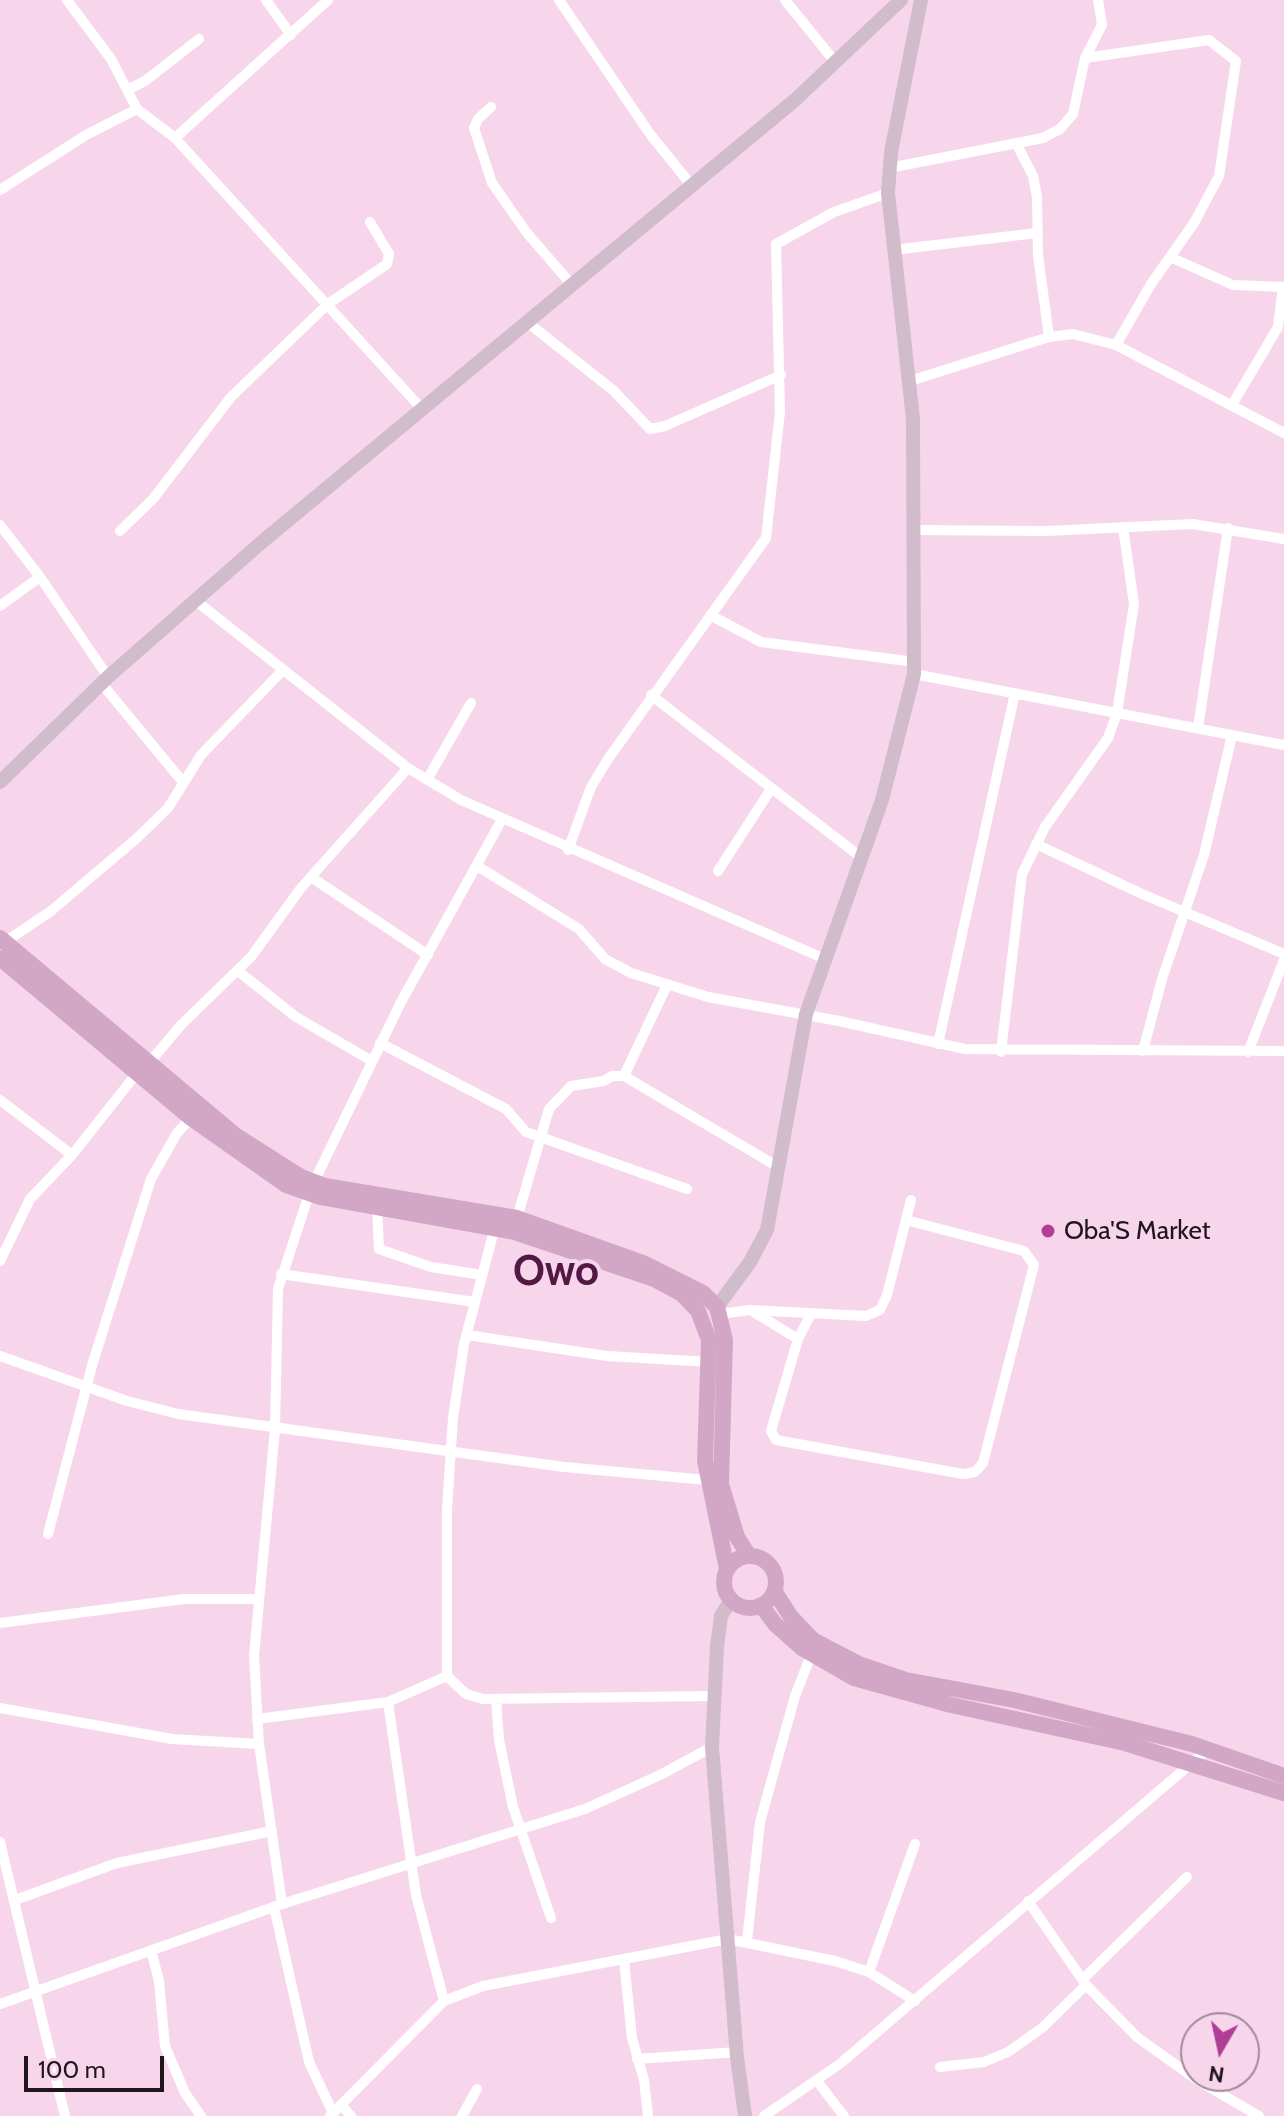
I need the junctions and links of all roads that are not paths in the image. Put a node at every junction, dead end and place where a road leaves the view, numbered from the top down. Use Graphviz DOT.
graph roads {
  1 [pos="67,0"];
  2 [pos="266,0"];
  3 [pos="328,0"];
  4 [pos="559,0"];
  5 [pos="785,0"];
  6 [pos="901,0"];
  7 [pos="921,0"];
  8 [pos="1098,0"];
  9 [pos="291,35"];
  10 [pos="199,39"];
  11 [pos="1085,58"];
  12 [pos="836,63"];
  13 [pos="127,90"];
  14 [pos="491,107"];
  15 [pos="137,109"];
  16 [pos="175,138"];
  17 [pos="1016,143"];
  18 [pos="889,168"];
  19 [pos="691,185"];
  20 [pos="0,190"];
  21 [pos="888,193"];
  22 [pos="370,222"];
  23 [pos="1037,233"];
  24 [pos="893,250"];
  25 [pos="1170,257"];
  26 [pos="571,284"];
  27 [pos="1283,287"];
  28 [pos="328,304"];
  29 [pos="527,322"];
  30 [pos="1049,337"];
  31 [pos="1116,345"];
  32 [pos="781,375"];
  33 [pos="910,381"];
  34 [pos="1232,405"];
  35 [pos="421,408"];
  36 [pos="1284,433"];
  37 [pos="0,525"];
  38 [pos="1123,527"];
  39 [pos="1228,528"];
  40 [pos="915,530"];
  41 [pos="120,531"];
  42 [pos="1284,539"];
  43 [pos="40,577"];
  44 [pos="196,601"];
  45 [pos="0,606"];
  46 [pos="710,615"];
  47 [pos="915,668"];
  48 [pos="283,670"];
  49 [pos="105,681"];
  50 [pos="1015,693"];
  51 [pos="651,695"];
  52 [pos="471,703"];
  53 [pos="1117,713"];
  54 [pos="1198,728"];
  55 [pos="1232,735"];
  56 [pos="1284,745"];
  57 [pos="408,768"];
  58 [pos="427,780"];
  59 [pos="182,781"];
  60 [pos="0,782"];
  61 [pos="771,789"];
  62 [pos="501,821"];
  63 [pos="1036,844"];
  64 [pos="568,850"];
  65 [pos="862,858"];
  66 [pos="477,866"];
  67 [pos="718,871"];
  68 [pos="311,877"];
  69 [pos="1183,912"];
  70 [pos="2,946"];
  71 [pos="428,955"];
  72 [pos="1284,957"];
  73 [pos="825,959"];
  74 [pos="238,971"];
  75 [pos="667,985"];
  76 [pos="806,1014"];
  77 [pos="380,1043"];
  78 [pos="938,1044"];
  79 [pos="1143,1051"];
  80 [pos="1284,1051"];
  81 [pos="1001,1052"];
  82 [pos="1248,1052"];
  83 [pos="372,1061"];
  84 [pos="143,1068"];
  85 [pos="624,1076"];
  86 [pos="0,1100"];
  87 [pos="191,1118"];
  88 [pos="539,1137"];
  89 [pos="72,1155"];
  90 [pos="780,1168"];
  91 [pos="311,1188"];
  92 [pos="687,1189"];
  93 [pos="911,1200"];
  94 [pos="377,1207"];
  95 [pos="517,1218"];
  96 [pos="906,1220"];
  97 [pos="495,1227"];
  98 [pos="538,1232"];
  99 [pos="0,1261"];
  100 [pos="281,1274"];
  101 [pos="482,1275"];
  102 [pos="475,1302"];
  103 [pos="750,1310"];
  104 [pos="719,1311"];
  105 [pos="811,1314"];
  106 [pos="467,1335"];
  107 [pos="798,1339"];
  108 [pos="0,1356"];
  109 [pos="710,1362"];
  110 [pos="87,1388"];
  111 [pos="275,1429"];
  112 [pos="451,1452"];
  113 [pos="707,1480"];
  114 [pos="48,1534"];
  115 [pos="749,1556"];
  116 [pos="727,1569"];
  117 [pos="775,1592"];
  118 [pos="259,1599"];
  119 [pos="736,1603"];
  120 [pos="761,1605"];
  121 [pos="0,1623"];
  122 [pos="811,1655"];
  123 [pos="447,1676"];
  124 [pos="712,1696"];
  125 [pos="496,1699"];
  126 [pos="388,1702"];
  127 [pos="0,1708"];
  128 [pos="257,1719"];
  129 [pos="259,1744"];
  130 [pos="712,1747"];
  131 [pos="1208,1749"];
  132 [pos="1193,1761"];
  133 [pos="1284,1776"];
  134 [pos="1284,1793"];
  135 [pos="521,1829"];
  136 [pos="272,1831"];
  137 [pos="0,1842"];
  138 [pos="915,1844"];
  139 [pos="412,1864"];
  140 [pos="1187,1877"];
  141 [pos="15,1900"];
  142 [pos="1028,1901"];
  143 [pos="278,1906"];
  144 [pos="551,1918"];
  145 [pos="728,1939"];
  146 [pos="747,1941"];
  147 [pos="151,1950"];
  148 [pos="624,1960"];
  149 [pos="869,1972"];
  150 [pos="1085,1982"];
  151 [pos="35,1991"];
  152 [pos="444,2001"];
  153 [pos="915,2001"];
  154 [pos="0,2004"];
  155 [pos="737,2052"];
  156 [pos="637,2059"];
  157 [pos="940,2067"];
  158 [pos="817,2081"];
  159 [pos="477,2089"];
  160 [pos="334,2111"];
  161 [pos="65,2116"];
  162 [pos="201,2116"];
  163 [pos="351,2116"];
  164 [pos="462,2116"];
  165 [pos="648,2116"];
  166 [pos="745,2116"];
  167 [pos="764,2116"];
  168 [pos="844,2116"];
  169 [pos="1259,2116"];
  1 -- 13 [label="street"];
  2 -- 9 [label="street"];
  3 -- 9 [label="street"];
  4 -- 19 [label="street"];
  5 -- 12 [label="street"];
  6 -- 12 [label="street"];
  7 -- 18 [label="street"];
  8 -- 11 [label="street"];
  9 -- 16 [label="street"];
  10 -- 13 [label="street"];
  11 -- 17 [label="street"];
  11 -- 25 [label="street"];
  12 -- 19 [label="street"];
  13 -- 15 [label="street"];
  14 -- 26 [label="street"];
  15 -- 16 [label="street"];
  15 -- 20 [label="street"];
  16 -- 28 [label="street"];
  17 -- 18 [label="street"];
  17 -- 23 [label="street"];
  18 -- 21 [label="street"];
  19 -- 26 [label="street"];
  21 -- 24 [label="street"];
  21 -- 32 [label="street"];
  22 -- 28 [label="street"];
  23 -- 24 [label="street"];
  23 -- 30 [label="street"];
  24 -- 33 [label="street"];
  25 -- 27 [label="street"];
  25 -- 31 [label="street"];
  26 -- 29 [label="street"];
  27 -- 34 [label="street"];
  28 -- 35 [label="street"];
  28 -- 41 [label="street"];
  29 -- 32 [label="street"];
  29 -- 35 [label="street"];
  30 -- 31 [label="street"];
  30 -- 33 [label="street"];
  31 -- 34 [label="street"];
  32 -- 46 [label="street"];
  33 -- 40 [label="street"];
  34 -- 36 [label="street"];
  35 -- 44 [label="street"];
  37 -- 43 [label="street"];
  38 -- 39 [label="street"];
  38 -- 40 [label="street"];
  38 -- 53 [label="street"];
  39 -- 42 [label="street"];
  39 -- 54 [label="street"];
  40 -- 47 [label="street"];
  43 -- 45 [label="street"];
  43 -- 49 [label="street"];
  44 -- 48 [label="street"];
  44 -- 49 [label="street"];
  46 -- 47 [label="street"];
  46 -- 51 [label="street"];
  47 -- 50 [label="street"];
  47 -- 65 [label="street"];
  48 -- 57 [label="street"];
  48 -- 59 [label="street"];
  49 -- 59 [label="street"];
  49 -- 60 [label="street"];
  50 -- 53 [label="street"];
  50 -- 78 [label="street"];
  51 -- 61 [label="street"];
  51 -- 64 [label="street"];
  52 -- 58 [label="street"];
  53 -- 54 [label="street"];
  53 -- 63 [label="street"];
  54 -- 55 [label="street"];
  55 -- 56 [label="street"];
  55 -- 69 [label="street"];
  57 -- 58 [label="street"];
  57 -- 68 [label="street"];
  58 -- 62 [label="street"];
  59 -- 70 [label="street"];
  61 -- 65 [label="street"];
  61 -- 67 [label="street"];
  62 -- 64 [label="street"];
  62 -- 66 [label="street"];
  63 -- 69 [label="street"];
  63 -- 81 [label="street"];
  64 -- 73 [label="street"];
  65 -- 73 [label="street"];
  66 -- 71 [label="street"];
  66 -- 75 [label="street"];
  68 -- 71 [label="street"];
  68 -- 74 [label="street"];
  69 -- 72 [label="street"];
  69 -- 79 [label="street"];
  70 -- 84 [label="main road"];
  71 -- 77 [label="street"];
  72 -- 82 [label="street"];
  73 -- 76 [label="street"];
  74 -- 83 [label="street"];
  74 -- 84 [label="street"];
  75 -- 76 [label="street"];
  75 -- 85 [label="street"];
  76 -- 78 [label="street"];
  76 -- 90 [label="street"];
  77 -- 83 [label="street"];
  77 -- 88 [label="street"];
  78 -- 81 [label="street"];
  79 -- 81 [label="street"];
  79 -- 82 [label="street"];
  80 -- 82 [label="street"];
  83 -- 91 [label="street"];
  84 -- 87 [label="main road"];
  84 -- 89 [label="street"];
  84 -- 91 [label="main road"];
  85 -- 88 [label="street"];
  85 -- 90 [label="street"];
  86 -- 89 [label="street"];
  87 -- 91 [label="main road"];
  87 -- 110 [label="street"];
  88 -- 92 [label="street"];
  88 -- 95 [label="street"];
  89 -- 99 [label="street"];
  90 -- 104 [label="street"];
  91 -- 94 [label="main road"];
  91 -- 95 [label="main road"];
  91 -- 100 [label="street"];
  93 -- 96 [label="street"];
  94 -- 97 [label="main road"];
  94 -- 101 [label="street"];
  95 -- 98 [label="main road"];
  96 -- 105 [label="street"];
  96 -- 107 [label="street"];
  97 -- 98 [label="main road"];
  97 -- 101 [label="street"];
  98 -- 104 [label="main road"];
  98 -- 109 [label="main road"];
  100 -- 102 [label="street"];
  100 -- 111 [label="street"];
  101 -- 102 [label="street"];
  102 -- 106 [label="street"];
  103 -- 104 [label="street"];
  103 -- 105 [label="street"];
  103 -- 107 [label="street"];
  104 -- 115 [label="main road"];
  105 -- 107 [label="street"];
  106 -- 109 [label="street"];
  106 -- 112 [label="street"];
  108 -- 110 [label="street"];
  109 -- 113 [label="main road"];
  110 -- 111 [label="street"];
  110 -- 114 [label="street"];
  111 -- 112 [label="street"];
  111 -- 118 [label="street"];
  112 -- 113 [label="street"];
  112 -- 123 [label="street"];
  113 -- 116 [label="main road"];
  115 -- 116 [label="main road"];
  115 -- 117 [label="main road"];
  116 -- 119 [label="main road"];
  117 -- 120 [label="main road"];
  117 -- 131 [label="main road"];
  118 -- 121 [label="street"];
  118 -- 128 [label="street"];
  119 -- 120 [label="main road"];
  119 -- 124 [label="street"];
  120 -- 122 [label="main road"];
  122 -- 132 [label="main road"];
  122 -- 146 [label="street"];
  123 -- 125 [label="street"];
  123 -- 126 [label="street"];
  124 -- 125 [label="street"];
  124 -- 130 [label="street"];
  125 -- 135 [label="street"];
  126 -- 128 [label="street"];
  126 -- 139 [label="street"];
  127 -- 129 [label="street"];
  128 -- 129 [label="street"];
  129 -- 136 [label="street"];
  130 -- 135 [label="street"];
  130 -- 145 [label="street"];
  131 -- 132 [label="street"];
  131 -- 133 [label="main road"];
  132 -- 134 [label="main road"];
  132 -- 142 [label="street"];
  135 -- 139 [label="street"];
  135 -- 144 [label="street"];
  136 -- 141 [label="street"];
  136 -- 143 [label="street"];
  137 -- 141 [label="street"];
  138 -- 149 [label="street"];
  139 -- 143 [label="street"];
  139 -- 152 [label="street"];
  140 -- 150 [label="street"];
  141 -- 151 [label="street"];
  142 -- 150 [label="street"];
  142 -- 153 [label="street"];
  143 -- 147 [label="street"];
  143 -- 160 [label="street"];
  145 -- 146 [label="street"];
  145 -- 148 [label="street"];
  145 -- 155 [label="street"];
  146 -- 149 [label="street"];
  147 -- 151 [label="street"];
  147 -- 162 [label="street"];
  148 -- 152 [label="street"];
  148 -- 156 [label="street"];
  149 -- 153 [label="street"];
  150 -- 157 [label="street"];
  150 -- 169 [label="street"];
  151 -- 154 [label="street"];
  151 -- 161 [label="street"];
  152 -- 160 [label="street"];
  153 -- 158 [label="street"];
  155 -- 156 [label="street"];
  155 -- 166 [label="street"];
  156 -- 165 [label="street"];
  158 -- 167 [label="street"];
  158 -- 168 [label="street"];
  159 -- 164 [label="street"];
  160 -- 163 [label="street"];
}
